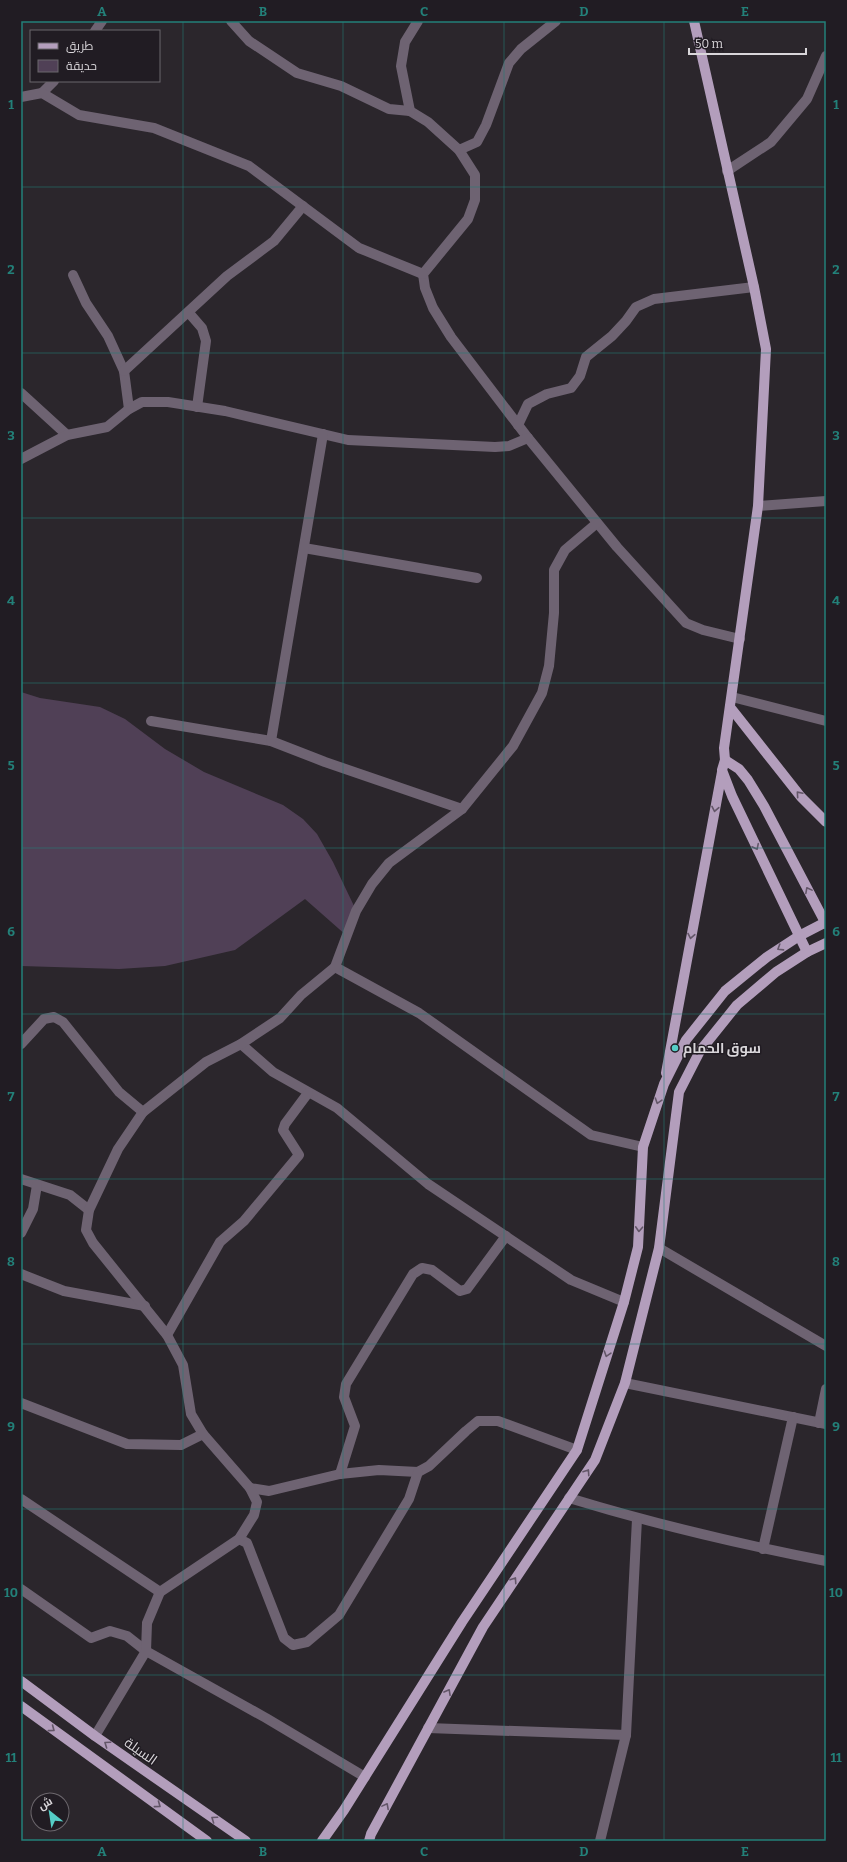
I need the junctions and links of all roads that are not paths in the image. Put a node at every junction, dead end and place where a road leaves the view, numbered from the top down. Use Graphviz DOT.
graph roads {
  1 [pos="102,21"];
  2 [pos="231,21"];
  3 [pos="418,21"];
  4 [pos="556,21"];
  5 [pos="694,21"];
  6 [pos="96,30"];
  7 [pos="826,56"];
  8 [pos="826,80"];
  9 [pos="815,81"];
  10 [pos="53,82"];
  11 [pos="42,93"];
  12 [pos="21,97"];
  13 [pos="410,111"];
  14 [pos="459,150"];
  15 [pos="727,171"];
  16 [pos="303,206"];
  17 [pos="423,274"];
  18 [pos="73,275"];
  19 [pos="754,287"];
  20 [pos="189,313"];
  21 [pos="124,371"];
  22 [pos="21,393"];
  23 [pos="197,406"];
  24 [pos="129,409"];
  25 [pos="518,425"];
  26 [pos="323,434"];
  27 [pos="67,435"];
  28 [pos="528,438"];
  29 [pos="21,459"];
  30 [pos="826,501"];
  31 [pos="758,506"];
  32 [pos="598,523"];
  33 [pos="304,548"];
  34 [pos="477,578"];
  35 [pos="740,638"];
  36 [pos="731,702"];
  37 [pos="151,721"];
  38 [pos="826,721"];
  39 [pos="272,742"];
  40 [pos="725,760"];
  41 [pos="722,770"];
  42 [pos="462,809"];
  43 [pos="826,822"];
  44 [pos="826,923"];
  45 [pos="799,936"];
  46 [pos="826,943"];
  47 [pos="807,952"];
  48 [pos="335,967"];
  49 [pos="21,1044"];
  50 [pos="241,1044"];
  51 [pos="664,1084"];
  52 [pos="308,1093"];
  53 [pos="143,1112"];
  54 [pos="643,1147"];
  55 [pos="21,1179"];
  56 [pos="37,1185"];
  57 [pos="89,1210"];
  58 [pos="21,1233"];
  59 [pos="506,1236"];
  60 [pos="660,1248"];
  61 [pos="21,1274"];
  62 [pos="624,1302"];
  63 [pos="145,1306"];
  64 [pos="167,1335"];
  65 [pos="826,1346"];
  66 [pos="625,1383"];
  67 [pos="826,1392"];
  68 [pos="21,1403"];
  69 [pos="793,1417"];
  70 [pos="823,1423"];
  71 [pos="203,1434"];
  72 [pos="577,1450"];
  73 [pos="418,1472"];
  74 [pos="340,1474"];
  75 [pos="250,1488"];
  76 [pos="569,1498"];
  77 [pos="21,1499"];
  78 [pos="637,1519"];
  79 [pos="239,1539"];
  80 [pos="763,1549"];
  81 [pos="826,1561"];
  82 [pos="21,1589"];
  83 [pos="160,1592"];
  84 [pos="146,1651"];
  85 [pos="21,1681"];
  86 [pos="21,1706"];
  87 [pos="428,1728"];
  88 [pos="626,1735"];
  89 [pos="95,1736"];
  90 [pos="365,1777"];
  91 [pos="203,1840"];
  92 [pos="246,1841"];
  93 [pos="322,1841"];
  94 [pos="369,1841"];
  95 [pos="600,1841"];
  1 -- 6 [label="street"];
  2 -- 13 [label="street"];
  3 -- 13 [label="street"];
  4 -- 14 [label="street"];
  5 -- 15 [label="main road"];
  7 -- 9 [label="street"];
  8 -- 9 [label="street"];
  9 -- 15 [label="street"];
  10 -- 11 [label="street"];
  11 -- 12 [label="street"];
  11 -- 16 [label="street"];
  13 -- 14 [label="street"];
  14 -- 17 [label="street"];
  15 -- 19 [label="main road"];
  16 -- 17 [label="street"];
  16 -- 20 [label="street"];
  17 -- 25 [label="street"];
  18 -- 21 [label="street"];
  19 -- 25 [label="street"];
  19 -- 31 [label="main road"];
  20 -- 21 [label="street"];
  20 -- 23 [label="street"];
  21 -- 24 [label="street"];
  22 -- 27 [label="street"];
  23 -- 24 [label="street"];
  23 -- 26 [label="street"];
  24 -- 27 [label="street"];
  25 -- 28 [label="street"];
  26 -- 28 [label="street"];
  26 -- 33 [label="street"];
  27 -- 29 [label="street"];
  28 -- 32 [label="street"];
  30 -- 31 [label="street"];
  31 -- 35 [label="main road"];
  32 -- 35 [label="street"];
  32 -- 42 [label="street"];
  33 -- 34 [label="street"];
  33 -- 39 [label="street"];
  35 -- 36 [label="main road"];
  36 -- 38 [label="street"];
  36 -- 40 [label="main road"];
  43 -- 36 [label="main road, one-way"];
  37 -- 39 [label="street"];
  39 -- 42 [label="street"];
  40 -- 41 [label="main road"];
  44 -- 40 [label="main road, one-way"];
  41 -- 45 [label="main road, one-way"];
  41 -- 51 [label="main road, one-way"];
  42 -- 48 [label="street"];
  44 -- 45 [label="main road"];
  45 -- 47 [label="main road"];
  45 -- 51 [label="main road, one-way"];
  46 -- 47 [label="main road"];
  47 -- 60 [label="main road"];
  48 -- 50 [label="street"];
  48 -- 54 [label="street"];
  49 -- 53 [label="street"];
  50 -- 52 [label="street"];
  50 -- 53 [label="street"];
  51 -- 54 [label="main road, one-way"];
  52 -- 59 [label="street"];
  52 -- 64 [label="street"];
  53 -- 57 [label="street"];
  54 -- 62 [label="main road, one-way"];
  55 -- 56 [label="street"];
  56 -- 57 [label="street"];
  56 -- 58 [label="street"];
  57 -- 63 [label="street"];
  59 -- 62 [label="street"];
  59 -- 74 [label="street"];
  60 -- 65 [label="street"];
  60 -- 66 [label="main road"];
  61 -- 63 [label="street"];
  62 -- 72 [label="main road, one-way"];
  63 -- 64 [label="street"];
  64 -- 71 [label="street"];
  66 -- 69 [label="street"];
  76 -- 66 [label="main road, one-way"];
  67 -- 70 [label="street"];
  68 -- 71 [label="street"];
  69 -- 70 [label="street"];
  69 -- 80 [label="street"];
  71 -- 75 [label="street"];
  72 -- 73 [label="street"];
  72 -- 90 [label="main road"];
  73 -- 74 [label="street"];
  73 -- 79 [label="street"];
  74 -- 75 [label="street"];
  75 -- 79 [label="street"];
  76 -- 78 [label="street"];
  87 -- 76 [label="main road, one-way"];
  77 -- 83 [label="street"];
  78 -- 80 [label="street"];
  78 -- 88 [label="street"];
  79 -- 83 [label="street"];
  80 -- 81 [label="street"];
  82 -- 84 [label="street"];
  83 -- 84 [label="street"];
  84 -- 89 [label="street"];
  84 -- 90 [label="street"];
  85 -- 89 [label="main road, السيلة"];
  86 -- 91 [label="main road, one-way"];
  87 -- 88 [label="street"];
  94 -- 87 [label="main road, one-way"];
  88 -- 95 [label="street"];
  92 -- 89 [label="main road, السيلة, one-way"];
  90 -- 93 [label="main road"];
}
